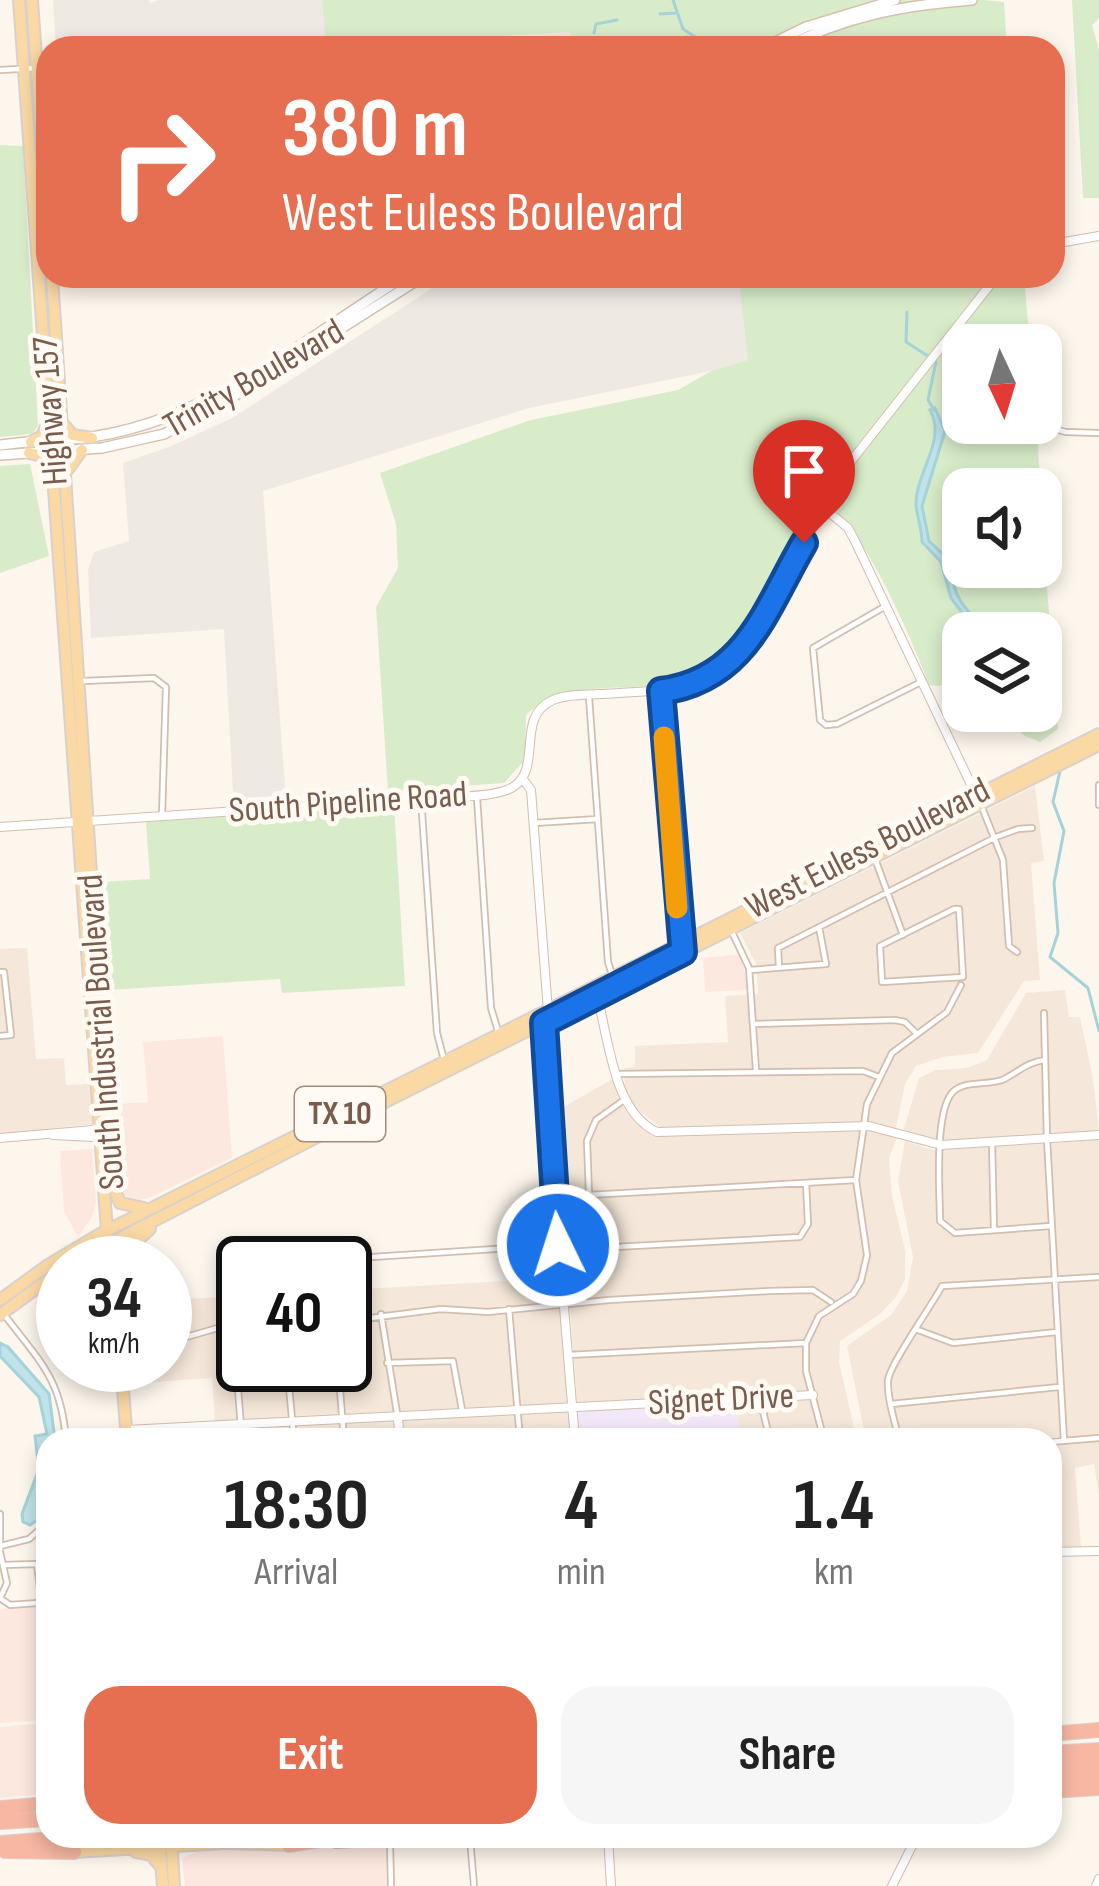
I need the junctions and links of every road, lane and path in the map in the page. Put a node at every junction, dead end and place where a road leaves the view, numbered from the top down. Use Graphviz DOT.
graph roads {
  1 [pos="20,0"];
  2 [pos="32,0"];
  3 [pos="895,0"];
  4 [pos="972,0"];
  5 [pos="799,36"];
  6 [pos="801,36"];
  7 [pos="31,68"];
  8 [pos="0,70"];
  9 [pos="36,115"];
  10 [pos="36,131"];
  11 [pos="1099,236"];
  12 [pos="1065,242"];
  13 [pos="48,288"];
  14 [pos="390,288"];
  15 [pos="402,288"];
  16 [pos="987,288"];
  17 [pos="368,306"];
  18 [pos="249,381"];
  19 [pos="55,418"];
  20 [pos="1062,431"];
  21 [pos="1099,433"];
  22 [pos="92,438"];
  23 [pos="0,445"];
  24 [pos="57,446"];
  25 [pos="30,448"];
  26 [pos="82,450"];
  27 [pos="0,455"];
  28 [pos="60,472"];
  29 [pos="824,508"];
  30 [pos="888,604"];
  31 [pos="922,681"];
  32 [pos="74,682"];
  33 [pos="661,691"];
  34 [pos="589,695"];
  35 [pos="1099,734"];
  36 [pos="1099,745"];
  37 [pos="522,778"];
  38 [pos="1098,786"];
  39 [pos="477,794"];
  40 [pos="421,798"];
  41 [pos="978,800"];
  42 [pos="1099,805"];
  43 [pos="162,816"];
  44 [pos="598,818"];
  45 [pos="83,821"];
  46 [pos="534,823"];
  47 [pos="0,827"];
  48 [pos="1032,828"];
  49 [pos="996,838"];
  50 [pos="873,852"];
  51 [pos="890,891"];
  52 [pos="729,924"];
  53 [pos="819,927"];
  54 [pos="903,935"];
  55 [pos="681,948"];
  56 [pos="1017,952"];
  57 [pos="779,967"];
  58 [pos="750,970"];
  59 [pos="2,972"];
  60 [pos="613,978"];
  61 [pos="961,985"];
  62 [pos="597,996"];
  63 [pos="1044,1013"];
  64 [pos="546,1017"];
  65 [pos="754,1024"];
  66 [pos="916,1033"];
  67 [pos="0,1036"];
  68 [pos="500,1036"];
  69 [pos="1045,1060"];
  70 [pos="447,1067"];
  71 [pos="757,1070"];
  72 [pos="617,1074"];
  73 [pos="879,1077"];
  74 [pos="623,1100"];
  75 [pos="862,1126"];
  76 [pos="104,1132"];
  77 [pos="1099,1135"];
  78 [pos="0,1138"];
  79 [pos="1047,1139"];
  80 [pos="992,1142"];
  81 [pos="941,1145"];
  82 [pos="262,1154"];
  83 [pos="258,1168"];
  84 [pos="856,1180"];
  85 [pos="108,1183"];
  86 [pos="806,1183"];
  87 [pos="205,1189"];
  88 [pos="588,1195"];
  89 [pos="153,1207"];
  90 [pos="170,1214"];
  91 [pos="1051,1226"];
  92 [pos="994,1230"];
  93 [pos="111,1233"];
  94 [pos="89,1236"];
  95 [pos="107,1236"];
  96 [pos="111,1236"];
  97 [pos="142,1236"];
  98 [pos="558,1247"];
  99 [pos="591,1247"];
  100 [pos="372,1257"];
  101 [pos="1099,1277"];
  102 [pos="1054,1279"];
  103 [pos="36,1285"];
  104 [pos="36,1287"];
  105 [pos="563,1303"];
  106 [pos="833,1303"];
  107 [pos="1,1309"];
  108 [pos="509,1309"];
  109 [pos="381,1314"];
  110 [pos="372,1316"];
  111 [pos="918,1330"];
  112 [pos="1057,1332"];
  113 [pos="806,1343"];
  114 [pos="568,1355"];
  115 [pos="387,1363"];
  116 [pos="1060,1387"];
  117 [pos="123,1392"];
  118 [pos="237,1392"];
  119 [pos="290,1392"];
  120 [pos="340,1392"];
  121 [pos="813,1395"];
  122 [pos="760,1398"];
  123 [pos="892,1404"];
  124 [pos="572,1407"];
  125 [pos="518,1410"];
  126 [pos="462,1415"];
  127 [pos="398,1419"];
  128 [pos="343,1421"];
  129 [pos="293,1422"];
  130 [pos="240,1423"];
  131 [pos="192,1427"];
  132 [pos="65,1428"];
  133 [pos="126,1428"];
  134 [pos="184,1428"];
  135 [pos="241,1428"];
  136 [pos="293,1428"];
  137 [pos="343,1428"];
  138 [pos="399,1428"];
  139 [pos="519,1428"];
  140 [pos="574,1428"];
  141 [pos="767,1428"];
  142 [pos="821,1428"];
  143 [pos="897,1428"];
  144 [pos="1099,1438"];
  145 [pos="1064,1441"];
  146 [pos="1,1515"];
  147 [pos="36,1532"];
  148 [pos="1,1546"];
  149 [pos="1099,1551"];
  150 [pos="1062,1552"];
  151 [pos="36,1564"];
  152 [pos="3,1565"];
  153 [pos="0,1598"];
  154 [pos="36,1601"];
  155 [pos="1099,1727"];
  156 [pos="1062,1732"];
  157 [pos="1062,1735"];
  158 [pos="1099,1739"];
  159 [pos="1099,1750"];
  160 [pos="1062,1752"];
  161 [pos="1099,1763"];
  162 [pos="1062,1765"];
  163 [pos="1099,1774"];
  164 [pos="1062,1777"];
  165 [pos="1099,1791"];
  166 [pos="1062,1793"];
  167 [pos="36,1803"];
  168 [pos="0,1806"];
  169 [pos="36,1830"];
  170 [pos="36,1838"];
  171 [pos="0,1840"];
  172 [pos="36,1846"];
  173 [pos="49,1848"];
  174 [pos="137,1848"];
  175 [pos="168,1848"];
  176 [pos="187,1848"];
  177 [pos="390,1848"];
  178 [pos="470,1848"];
  179 [pos="608,1848"];
  180 [pos="910,1848"];
  181 [pos="103,1851"];
  182 [pos="74,1852"];
  183 [pos="168,1868"];
  184 [pos="163,1886"];
  185 [pos="175,1886"];
  186 [pos="391,1886"];
  187 [pos="474,1886"];
  188 [pos="610,1886"];
  189 [pos="892,1886"];
  1 -- 7 [label="main road, Highway 157"];
  2 -- 7 [label="main road, Highway 157"];
  3 -- 5 [label="main road"];
  4 -- 6 [label="main road"];
  7 -- 8 [label="street"];
  7 -- 9 [label="main road, Highway 157"];
  7 -- 10 [label="main road, Highway 157"];
  11 -- 12 [label="street"];
  13 -- 19 [label="main road, Highway 157"];
  14 -- 17 [label="main road, Trinity Boulevard"];
  15 -- 17 [label="main road, Trinity Boulevard"];
  16 -- 29 [label="street"];
  17 -- 18 [label="main road, Trinity Boulevard"];
  18 -- 22 [label="main road, Trinity Boulevard"];
  18 -- 26 [label="main road, Trinity Boulevard"];
  19 -- 22 [label="main road"];
  19 -- 24 [label="main road, Highway 157"];
  19 -- 25 [label="main road"];
  20 -- 21 [label="street"];
  22 -- 24 [label="main road, Trinity Boulevard"];
  23 -- 25 [label="main road, Trinity Boulevard"];
  24 -- 25 [label="main road, Trinity Boulevard"];
  24 -- 26 [label="main road, Trinity Boulevard"];
  24 -- 28 [label="main road, Highway 157"];
  25 -- 27 [label="main road, Trinity Boulevard"];
  25 -- 28 [label="main road"];
  26 -- 28 [label="main road"];
  28 -- 32 [label="main road, Highway 157"];
  29 -- 30 [label="street"];
  29 -- 33 [label="street"];
  30 -- 31 [label="street"];
  30 -- 31 [label="street"];
  31 -- 41 [label="street"];
  32 -- 43 [label="street"];
  32 -- 45 [label="main road, Highway 157"];
  33 -- 34 [label="street"];
  33 -- 55 [label="street"];
  34 -- 37 [label="street"];
  34 -- 44 [label="street"];
  35 -- 41 [label="main road, West Euless Boulevard / TX 10"];
  36 -- 41 [label="main road, West Euless Boulevard / TX 10"];
  37 -- 39 [label="street, South Pipeline Road"];
  37 -- 46 [label="street"];
  38 -- 42 [label="street"];
  39 -- 40 [label="street, South Pipeline Road"];
  39 -- 68 [label="street"];
  40 -- 43 [label="street, South Pipeline Road"];
  40 -- 70 [label="street"];
  41 -- 49 [label="street"];
  41 -- 50 [label="main road, West Euless Boulevard / TX 10"];
  43 -- 45 [label="street, South Pipeline Road"];
  44 -- 46 [label="street"];
  44 -- 60 [label="street"];
  45 -- 47 [label="street, South Pipeline Road"];
  45 -- 76 [label="main road, South Industrial Boulevard"];
  46 -- 64 [label="street"];
  48 -- 49 [label="street"];
  49 -- 51 [label="street"];
  49 -- 56 [label="street"];
  50 -- 51 [label="street"];
  50 -- 52 [label="main road, West Euless Boulevard / TX 10"];
  51 -- 53 [label="street"];
  51 -- 54 [label="street"];
  52 -- 55 [label="main road, West Euless Boulevard / TX 10"];
  52 -- 58 [label="street"];
  53 -- 57 [label="street"];
  53 -- 57 [label="street"];
  54 -- 54 [label="street"];
  55 -- 60 [label="main road, West Euless Boulevard / TX 10"];
  55 -- 62 [label="main road, West Euless Boulevard / TX 10"];
  57 -- 58 [label="street"];
  58 -- 65 [label="street"];
  59 -- 67 [label="street"];
  60 -- 64 [label="main road, West Euless Boulevard / TX 10"];
  61 -- 66 [label="street"];
  62 -- 64 [label="main road, West Euless Boulevard / TX 10"];
  62 -- 72 [label="street"];
  63 -- 69 [label="street"];
  64 -- 68 [label="main road, West Euless Boulevard / TX 10"];
  64 -- 70 [label="main road, West Euless Boulevard / TX 10"];
  64 -- 98 [label="street"];
  65 -- 66 [label="street"];
  65 -- 71 [label="street"];
  66 -- 73 [label="street"];
  68 -- 70 [label="main road, West Euless Boulevard / TX 10"];
  69 -- 79 [label="street"];
  69 -- 81 [label="street"];
  70 -- 82 [label="main road, West Euless Boulevard / TX 10"];
  70 -- 83 [label="main road, West Euless Boulevard / TX 10"];
  71 -- 72 [label="street"];
  71 -- 73 [label="street"];
  72 -- 74 [label="street"];
  73 -- 75 [label="street"];
  74 -- 75 [label="street"];
  74 -- 88 [label="street"];
  75 -- 81 [label="street"];
  75 -- 84 [label="street"];
  76 -- 78 [label="street"];
  76 -- 85 [label="main road, South Industrial Boulevard"];
  77 -- 79 [label="street"];
  79 -- 80 [label="street"];
  79 -- 91 [label="street"];
  80 -- 81 [label="street"];
  80 -- 92 [label="street"];
  81 -- 92 [label="street"];
  82 -- 83 [label="main road"];
  82 -- 87 [label="main road, West Euless Boulevard / TX 10"];
  83 -- 87 [label="main road, West Euless Boulevard / TX 10"];
  84 -- 86 [label="street"];
  84 -- 106 [label="street"];
  85 -- 89 [label="main road"];
  85 -- 93 [label="main road, South Industrial Boulevard"];
  85 -- 94 [label="main road"];
  86 -- 88 [label="street"];
  86 -- 99 [label="street"];
  87 -- 89 [label="main road, West Euless Boulevard / TX 10"];
  87 -- 90 [label="main road, West Euless Boulevard / TX 10"];
  88 -- 99 [label="street"];
  89 -- 93 [label="main road, West Euless Boulevard / TX 10"];
  90 -- 93 [label="main road, West Euless Boulevard / TX 10"];
  90 -- 97 [label="main road"];
  91 -- 92 [label="street"];
  91 -- 102 [label="street"];
  93 -- 95 [label="main road, West Euless Boulevard / TX 10"];
  93 -- 96 [label="main road, South Industrial Boulevard"];
  98 -- 99 [label="street"];
  98 -- 100 [label="street"];
  98 -- 105 [label="street"];
  101 -- 102 [label="street"];
  102 -- 111 [label="street"];
  102 -- 112 [label="street"];
  103 -- 107 [label="main road, West Euless Boulevard / TX 10"];
  104 -- 107 [label="main road"];
  105 -- 106 [label="street"];
  105 -- 108 [label="street"];
  105 -- 114 [label="street"];
  106 -- 113 [label="street"];
  107 -- 132 [label="street"];
  108 -- 109 [label="street"];
  108 -- 125 [label="street"];
  109 -- 110 [label="street"];
  109 -- 115 [label="street"];
  111 -- 112 [label="street"];
  111 -- 123 [label="street"];
  112 -- 116 [label="street"];
  113 -- 114 [label="street"];
  113 -- 121 [label="street"];
  114 -- 124 [label="street"];
  115 -- 126 [label="street"];
  115 -- 127 [label="street"];
  116 -- 123 [label="street"];
  116 -- 145 [label="street"];
  117 -- 133 [label="main road"];
  118 -- 130 [label="street"];
  119 -- 129 [label="street"];
  120 -- 128 [label="street"];
  121 -- 122 [label="street, Signet Drive"];
  121 -- 142 [label="street"];
  122 -- 124 [label="street, Signet Drive"];
  122 -- 141 [label="street"];
  123 -- 143 [label="street"];
  124 -- 125 [label="street, Signet Drive"];
  124 -- 140 [label="street"];
  125 -- 126 [label="street, Signet Drive"];
  125 -- 139 [label="street"];
  126 -- 127 [label="street, Signet Drive"];
  127 -- 128 [label="street, Signet Drive"];
  127 -- 138 [label="street"];
  128 -- 129 [label="street, Signet Drive"];
  128 -- 137 [label="street"];
  129 -- 130 [label="street, Signet Drive"];
  129 -- 136 [label="street"];
  130 -- 131 [label="street, Signet Drive"];
  130 -- 135 [label="street"];
  131 -- 134 [label="street, Signet Drive"];
  144 -- 145 [label="street"];
  146 -- 148 [label="street"];
  147 -- 148 [label="street"];
  148 -- 152 [label="street"];
  149 -- 150 [label="street"];
  151 -- 152 [label="street"];
  152 -- 153 [label="street"];
  153 -- 154 [label="street"];
  155 -- 156 [label="highway"];
  157 -- 158 [label="highway"];
  159 -- 160 [label="highway"];
  161 -- 162 [label="highway"];
  163 -- 164 [label="highway"];
  165 -- 166 [label="highway"];
  167 -- 168 [label="highway"];
  169 -- 171 [label="highway"];
  170 -- 171 [label="highway"];
  171 -- 172 [label="highway"];
  173 -- 182 [label="highway"];
  174 -- 181 [label="main road"];
  175 -- 183 [label="main road"];
  176 -- 183 [label="main road"];
  177 -- 186 [label="street"];
  178 -- 187 [label="street"];
  179 -- 188 [label="street"];
  180 -- 189 [label="street"];
  181 -- 182 [label="main road"];
  181 -- 183 [label="main road"];
  183 -- 184 [label="main road"];
  183 -- 185 [label="main road"];
}
